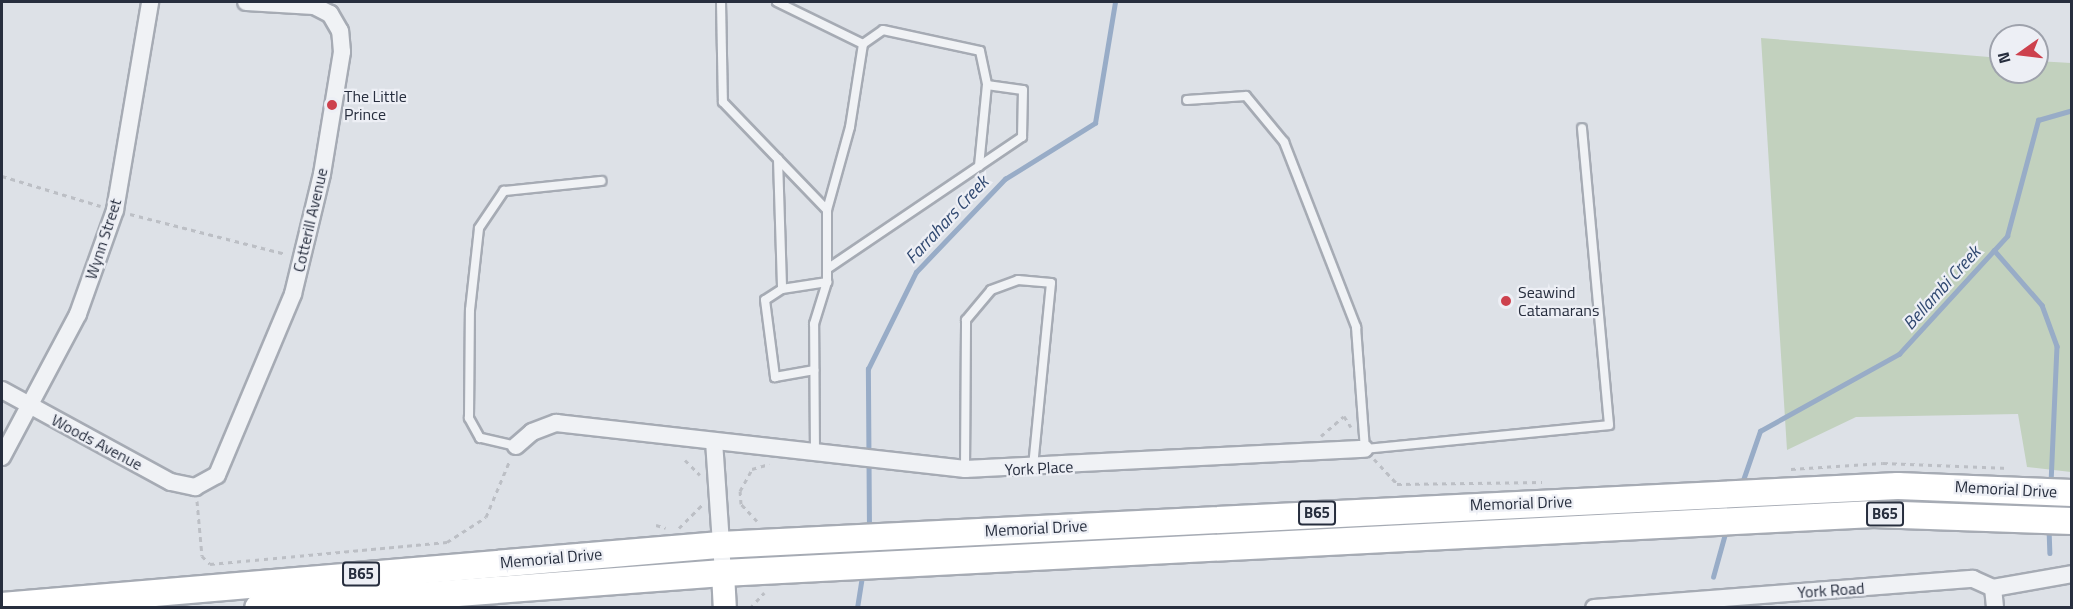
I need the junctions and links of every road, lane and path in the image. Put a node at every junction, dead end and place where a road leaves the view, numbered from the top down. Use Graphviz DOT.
graph roads {
  1 [pos="150,2"];
  2 [pos="246,2"];
  3 [pos="721,2"];
  4 [pos="777,2"];
  5 [pos="863,44"];
  6 [pos="987,85"];
  7 [pos="1187,100"];
  8 [pos="1582,128"];
  9 [pos="778,159"];
  10 [pos="979,166"];
  11 [pos="2,176"];
  12 [pos="601,181"];
  13 [pos="115,210"];
  14 [pos="827,210"];
  15 [pos="302,258"];
  16 [pos="828,269"];
  17 [pos="827,282"];
  18 [pos="782,289"];
  19 [pos="814,370"];
  20 [pos="2,390"];
  21 [pos="32,407"];
  22 [pos="714,441"];
  23 [pos="516,446"];
  24 [pos="1365,449"];
  25 [pos="815,453"];
  26 [pos="2,457"];
  27 [pos="685,460"];
  28 [pos="771,464"];
  29 [pos="1032,468"];
  30 [pos="965,469"];
  31 [pos="1547,482"];
  32 [pos="195,488"];
  33 [pos="702,488"];
  34 [pos="2072,493"];
  35 [pos="703,498"];
  36 [pos="2072,521"];
  37 [pos="656,525"];
  38 [pos="765,525"];
  39 [pos="720,544"];
  40 [pos="723,573"];
  41 [pos="2072,574"];
  42 [pos="1993,588"];
  43 [pos="771,592"];
  44 [pos="2,606"];
  45 [pos="258,608"];
  46 [pos="725,608"];
  47 [pos="750,608"];
  48 [pos="1594,608"];
  49 [pos="1995,608"];
  1 -- 13 [label="street, Wynn Street"];
  2 -- 15 [label="street, Cotterill Avenue"];
  3 -- 9 [label="lane"];
  4 -- 5 [label="lane"];
  5 -- 6 [label="lane"];
  5 -- 14 [label="lane"];
  6 -- 10 [label="lane"];
  6 -- 10 [label="lane"];
  7 -- 24 [label="lane"];
  8 -- 24 [label="lane"];
  9 -- 14 [label="lane"];
  9 -- 18 [label="lane"];
  10 -- 16 [label="lane"];
  11 -- 13 [label="path"];
  12 -- 23 [label="lane"];
  13 -- 15 [label="path"];
  13 -- 21 [label="street, Wynn Street"];
  14 -- 16 [label="lane"];
  15 -- 32 [label="street, Cotterill Avenue"];
  16 -- 17 [label="lane"];
  17 -- 18 [label="lane"];
  17 -- 19 [label="lane"];
  18 -- 19 [label="lane"];
  19 -- 25 [label="lane"];
  20 -- 21 [label="street, Woods Avenue"];
  21 -- 26 [label="street, Wynn Street"];
  21 -- 32 [label="street, Woods Avenue"];
  22 -- 23 [label="street, York Place"];
  22 -- 25 [label="street, York Place"];
  22 -- 39 [label="street"];
  23 -- 32 [label="path"];
  24 -- 29 [label="street, York Place"];
  24 -- 31 [label="path"];
  25 -- 30 [label="street, York Place"];
  27 -- 33 [label="path"];
  28 -- 38 [label="path"];
  29 -- 30 [label="street, York Place"];
  29 -- 30 [label="lane"];
  34 -- 39 [label="main road, Memorial Drive / B65"];
  35 -- 37 [label="path"];
  36 -- 40 [label="main road, Memorial Drive / B65"];
  39 -- 40 [label="street"];
  39 -- 44 [label="main road, Memorial Drive / B65"];
  40 -- 45 [label="main road, Memorial Drive / B65"];
  40 -- 46 [label="main road"];
  41 -- 42 [label="street"];
  42 -- 48 [label="street, York Road"];
  42 -- 49 [label="street"];
  43 -- 47 [label="path"];
}
